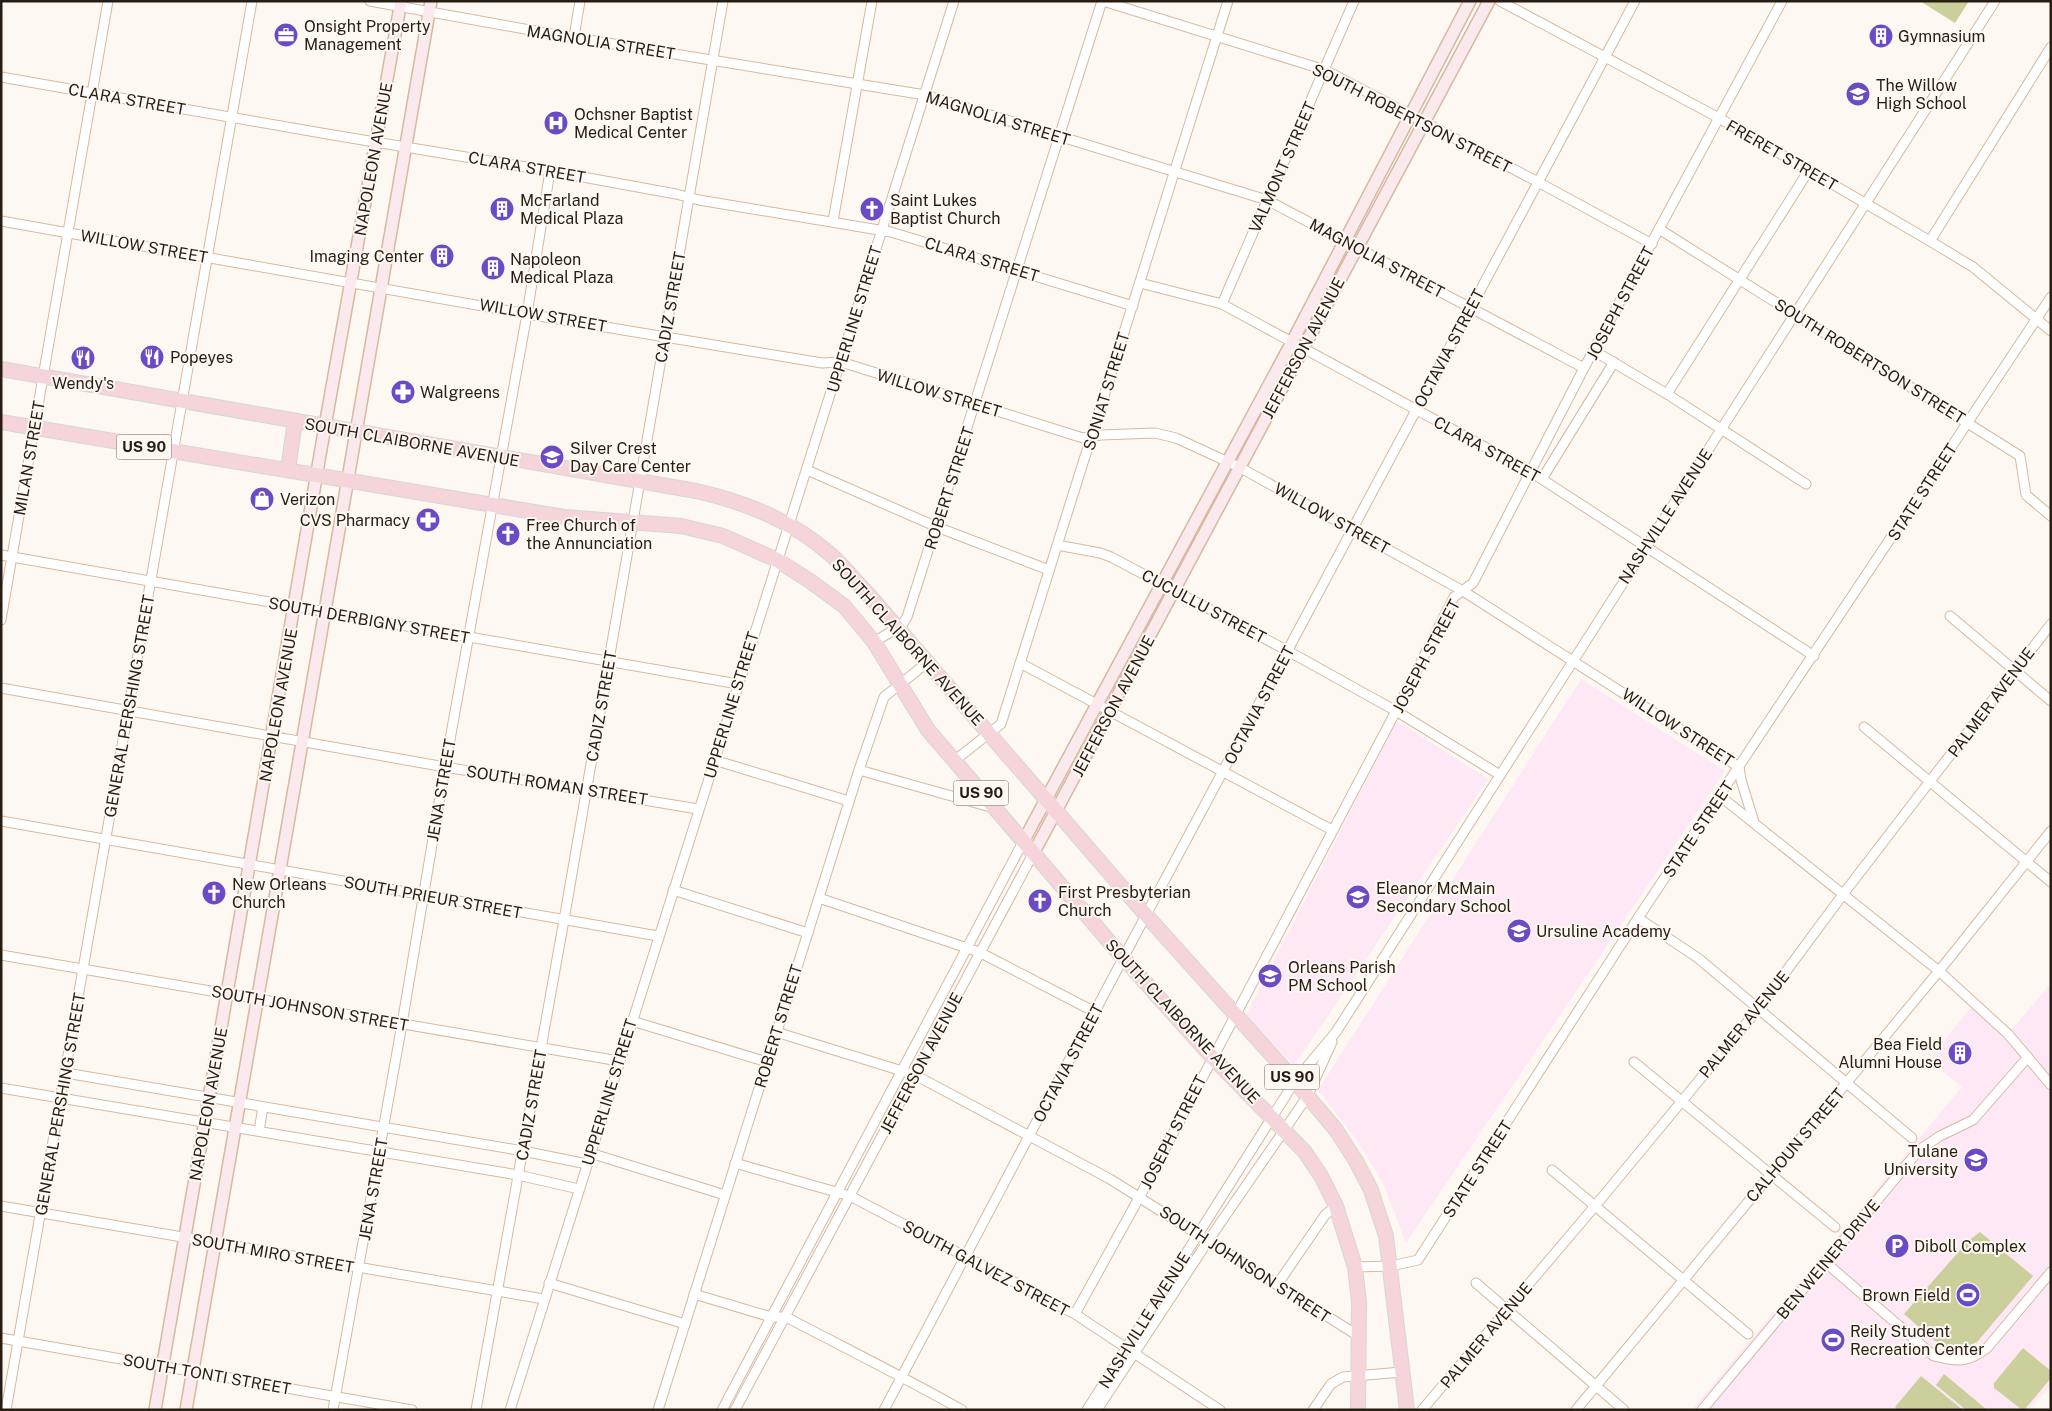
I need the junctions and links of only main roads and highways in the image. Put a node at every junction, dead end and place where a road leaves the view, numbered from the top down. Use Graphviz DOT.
graph roads {
  1 [pos="1470,1"];
  2 [pos="1489,1"];
  3 [pos="401,4"];
  4 [pos="430,7"];
  5 [pos="1,369"];
  6 [pos="295,421"];
  7 [pos="1,422"];
  8 [pos="325,426"];
  9 [pos="356,432"];
  10 [pos="288,469"];
  11 [pos="317,474"];
  12 [pos="347,480"];
  13 [pos="1045,799"];
  14 [pos="1056,812"];
  15 [pos="1023,842"];
  16 [pos="1033,854"];
  17 [pos="155,1410"];
  18 [pos="186,1410"];
  19 [pos="1358,1410"];
  20 [pos="1406,1410"];
  1 -- 13 [label="main road, JEFFERSON AVENUE"];
  2 -- 14 [label="main road, JEFFERSON AVENUE"];
  3 -- 8 [label="main road, NAPOLEON AVENUE"];
  4 -- 9 [label="main road, NAPOLEON AVENUE"];
  5 -- 6 [label="main road, SOUTH CLAIBORNE AVENUE / US 90"];
  6 -- 8 [label="main road, SOUTH CLAIBORNE AVENUE / US 90"];
  6 -- 10 [label="main road"];
  7 -- 10 [label="main road, SOUTH CLAIBORNE AVENUE / US 90"];
  8 -- 9 [label="main road, SOUTH CLAIBORNE AVENUE / US 90"];
  8 -- 11 [label="main road, NAPOLEON AVENUE"];
  9 -- 12 [label="main road, NAPOLEON AVENUE"];
  9 -- 13 [label="main road, SOUTH CLAIBORNE AVENUE / US 90"];
  10 -- 11 [label="main road, SOUTH CLAIBORNE AVENUE / US 90"];
  11 -- 12 [label="main road, SOUTH CLAIBORNE AVENUE / US 90"];
  11 -- 17 [label="main road, NAPOLEON AVENUE"];
  12 -- 15 [label="main road, SOUTH CLAIBORNE AVENUE / US 90"];
  12 -- 18 [label="main road, NAPOLEON AVENUE"];
  13 -- 14 [label="main road, SOUTH CLAIBORNE AVENUE / US 90"];
  13 -- 15 [label="main road, JEFFERSON AVENUE"];
  14 -- 16 [label="main road, JEFFERSON AVENUE"];
  14 -- 20 [label="main road, SOUTH CLAIBORNE AVENUE / US 90"];
  15 -- 16 [label="main road, SOUTH CLAIBORNE AVENUE / US 90"];
  16 -- 19 [label="main road, SOUTH CLAIBORNE AVENUE / US 90"];
}
